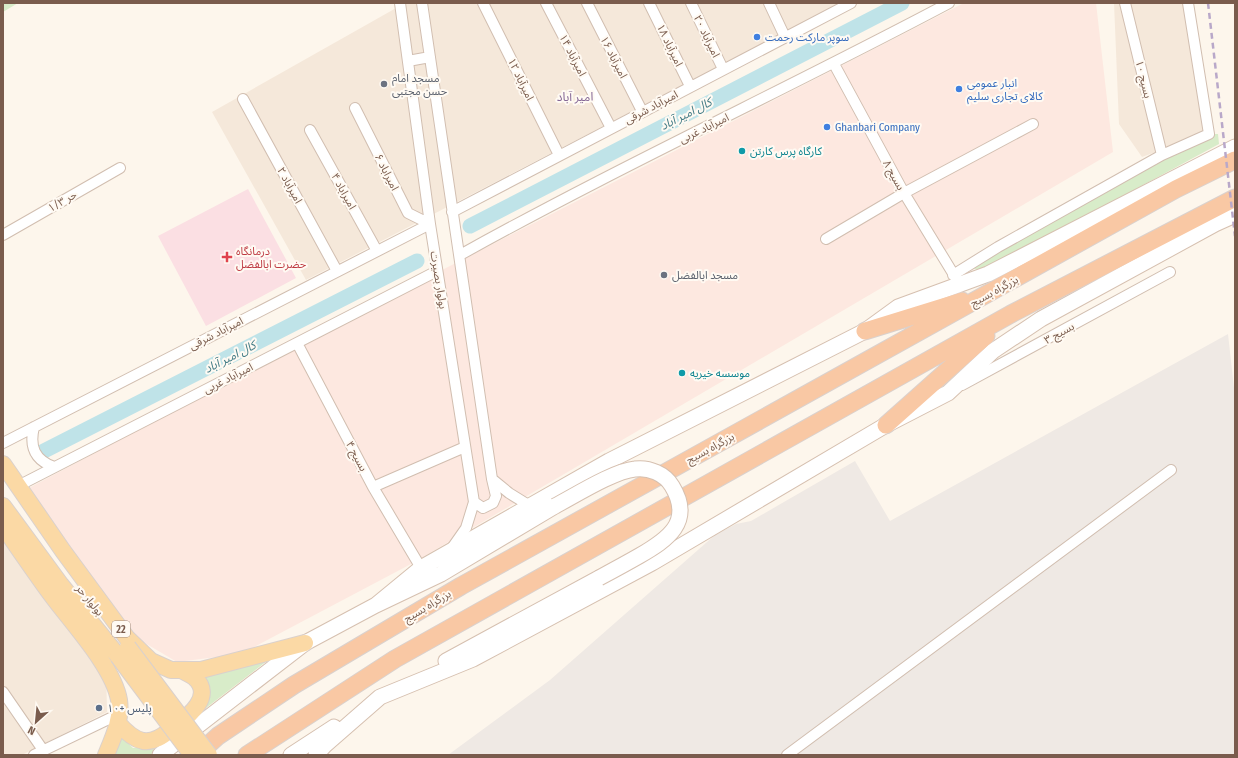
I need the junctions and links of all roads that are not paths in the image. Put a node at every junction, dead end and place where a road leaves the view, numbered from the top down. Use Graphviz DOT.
graph roads {
  1 [pos="400,3"];
  2 [pos="422,3"];
  3 [pos="483,3"];
  4 [pos="546,3"];
  5 [pos="587,3"];
  6 [pos="649,3"];
  7 [pos="691,3"];
  8 [pos="770,3"];
  9 [pos="851,3"];
  10 [pos="950,3"];
  11 [pos="1125,3"];
  12 [pos="1188,3"];
  13 [pos="784,37"];
  14 [pos="430,57"];
  15 [pos="408,61"];
  16 [pos="834,64"];
  17 [pos="723,69"];
  18 [pos="690,86"];
  19 [pos="243,99"];
  20 [pos="355,108"];
  21 [pos="642,111"];
  22 [pos="1033,124"];
  23 [pos="611,128"];
  24 [pos="310,130"];
  25 [pos="1235,147"];
  26 [pos="559,155"];
  27 [pos="1162,155"];
  28 [pos="1235,160"];
  29 [pos="120,168"];
  30 [pos="904,193"];
  31 [pos="1235,198"];
  32 [pos="452,212"];
  33 [pos="1235,215"];
  34 [pos="430,224"];
  35 [pos="3,235"];
  36 [pos="826,239"];
  37 [pos="377,251"];
  38 [pos="460,255"];
  39 [pos="437,271"];
  40 [pos="337,272"];
  41 [pos="1170,272"];
  42 [pos="956,279"];
  43 [pos="995,291"];
  44 [pos="1011,314"];
  45 [pos="865,331"];
  46 [pos="297,343"];
  47 [pos="948,393"];
  48 [pos="886,425"];
  49 [pos="34,427"];
  50 [pos="3,443"];
  51 [pos="465,447"];
  52 [pos="3,464"];
  53 [pos="54,467"];
  54 [pos="1171,470"];
  55 [pos="492,479"];
  56 [pos="11,484"];
  57 [pos="374,487"];
  58 [pos="474,502"];
  59 [pos="3,506"];
  60 [pos="530,506"];
  61 [pos="3,526"];
  62 [pos="450,551"];
  63 [pos="421,568"];
  64 [pos="376,605"];
  65 [pos="305,643"];
  66 [pos="123,652"];
  67 [pos="182,670"];
  68 [pos="3,692"];
  69 [pos="380,697"];
  70 [pos="118,718"];
  71 [pos="38,753"];
  72 [pos="106,755"];
  73 [pos="160,755"];
  74 [pos="192,755"];
  75 [pos="197,755"];
  76 [pos="209,755"];
  77 [pos="247,755"];
  78 [pos="291,755"];
  79 [pos="316,755"];
  80 [pos="787,755"];
  1 -- 15 [label="street, بولوار بصیرت"];
  2 -- 14 [label="street"];
  3 -- 26 [label="street, امیرآباد ۱۲"];
  4 -- 23 [label="street, امیرآباد ۱۴"];
  5 -- 21 [label="street, امیرآباد ۱۶"];
  6 -- 18 [label="street, امیرآباد ۱۸"];
  7 -- 17 [label="street, امیرآباد ۲۰"];
  8 -- 13 [label="street"];
  9 -- 13 [label="street, امیرآباد شرقی"];
  10 -- 16 [label="street, امیرآباد غربی"];
  11 -- 27 [label="street, بسیج ۱۰"];
  12 -- 27 [label="street"];
  13 -- 17 [label="street, امیرآباد شرقی"];
  14 -- 15 [label="street"];
  14 -- 32 [label="street"];
  15 -- 34 [label="street, بولوار بصیرت"];
  16 -- 30 [label="street, بسیج ۸"];
  16 -- 38 [label="street, امیرآباد غربی"];
  17 -- 18 [label="street, امیرآباد شرقی"];
  18 -- 21 [label="street, امیرآباد شرقی"];
  19 -- 40 [label="street, امیرآباد ۲"];
  20 -- 34 [label="street, امیراباد ۶"];
  21 -- 23 [label="street, امیرآباد شرقی"];
  22 -- 30 [label="street"];
  23 -- 26 [label="street, امیرآباد شرقی"];
  24 -- 37 [label="street, امیراباد ۴"];
  25 -- 42 [label="main road"];
  26 -- 32 [label="street, امیرآباد شرقی"];
  27 -- 42 [label="street"];
  28 -- 43 [label="highway, بزرگراه بسیج"];
  29 -- 35 [label="street, حر ۱/۳"];
  30 -- 36 [label="street"];
  30 -- 42 [label="street, بسیج ۸"];
  31 -- 44 [label="highway"];
  32 -- 38 [label="street"];
  33 -- 47 [label="main road"];
  34 -- 37 [label="street, امیرآباد شرقی"];
  34 -- 39 [label="street, بولوار بصیرت"];
  37 -- 40 [label="street, امیرآباد شرقی"];
  38 -- 55 [label="street"];
  39 -- 46 [label="street, امیرآباد غربی"];
  39 -- 51 [label="street, بولوار بصیرت"];
  40 -- 49 [label="street, امیرآباد شرقی"];
  41 -- 47 [label="street, بسیج ۳"];
  42 -- 45 [label="main road"];
  43 -- 45 [label="highway"];
  43 -- 75 [label="highway, بزرگراه بسیج"];
  44 -- 48 [label="highway"];
  44 -- 77 [label="highway"];
  45 -- 60 [label="main road"];
  46 -- 53 [label="street, امیرآباد غربی"];
  46 -- 57 [label="street, بسیج ۴"];
  47 -- 48 [label="main road"];
  48 -- 69 [label="main road"];
  49 -- 50 [label="street, امیرآباد شرقی"];
  49 -- 53 [label="street"];
  51 -- 57 [label="street"];
  51 -- 58 [label="street, بولوار بصیرت"];
  52 -- 56 [label="main road, 22"];
  53 -- 56 [label="street, امیرآباد غربی"];
  54 -- 80 [label="street"];
  55 -- 58 [label="street"];
  55 -- 60 [label="street"];
  56 -- 66 [label="main road, بولوار حر"];
  56 -- 67 [label="main road, 22"];
  57 -- 63 [label="street, بسیج ۴"];
  58 -- 62 [label="street, بولوار بصیرت"];
  59 -- 66 [label="main road, بولوار حر"];
  60 -- 62 [label="main road"];
  61 -- 70 [label="main road"];
  62 -- 63 [label="main road"];
  63 -- 64 [label="main road"];
  64 -- 65 [label="main road"];
  64 -- 69 [label="main road, bridge"];
  65 -- 67 [label="main road, 22"];
  65 -- 73 [label="main road"];
  66 -- 74 [label="main road, بولوار حر, bridge"];
  66 -- 76 [label="main road, بولوار حر, bridge"];
  67 -- 70 [label="main road"];
  68 -- 71 [label="street"];
  69 -- 78 [label="main road"];
  69 -- 79 [label="main road"];
  70 -- 71 [label="street"];
  70 -- 72 [label="main road"];
}
